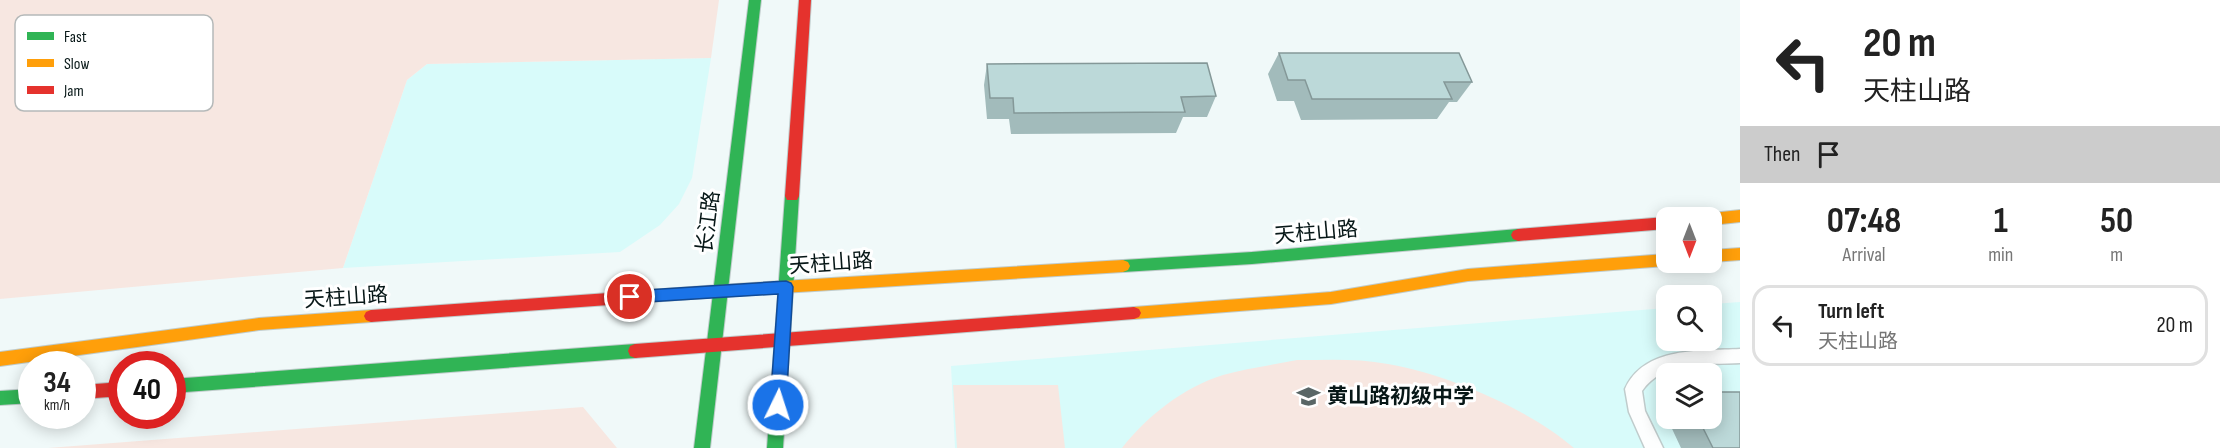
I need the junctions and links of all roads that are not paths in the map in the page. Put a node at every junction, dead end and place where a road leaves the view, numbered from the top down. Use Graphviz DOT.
graph roads {
  1 [pos="755,0"];
  2 [pos="805,0"];
  3 [pos="1740,216"];
  4 [pos="1722,218"];
  5 [pos="1656,224"];
  6 [pos="1740,254"];
  7 [pos="1722,255"];
  8 [pos="1656,261"];
  9 [pos="786,287"];
  10 [pos="721,291"];
  11 [pos="782,340"];
  12 [pos="714,346"];
  13 [pos="1740,356"];
  14 [pos="0,359"];
  15 [pos="186,385"];
  16 [pos="18,397"];
  17 [pos="0,398"];
  18 [pos="702,448"];
  19 [pos="775,448"];
  20 [pos="1654,448"];
  1 -- 10 [label="street, 长江路"];
  2 -- 9 [label="street"];
  3 -- 4 [label="street"];
  5 -- 9 [label="street, 天柱山路"];
  6 -- 7 [label="street"];
  8 -- 11 [label="street"];
  9 -- 10 [label="street, 天柱山路"];
  9 -- 11 [label="street"];
  10 -- 12 [label="street, 长江路"];
  10 -- 14 [label="street, 天柱山路"];
  11 -- 12 [label="street"];
  11 -- 19 [label="street"];
  12 -- 15 [label="street"];
  12 -- 18 [label="street, 长江路"];
  13 -- 20 [label="lane"];
  16 -- 17 [label="street"];
}
